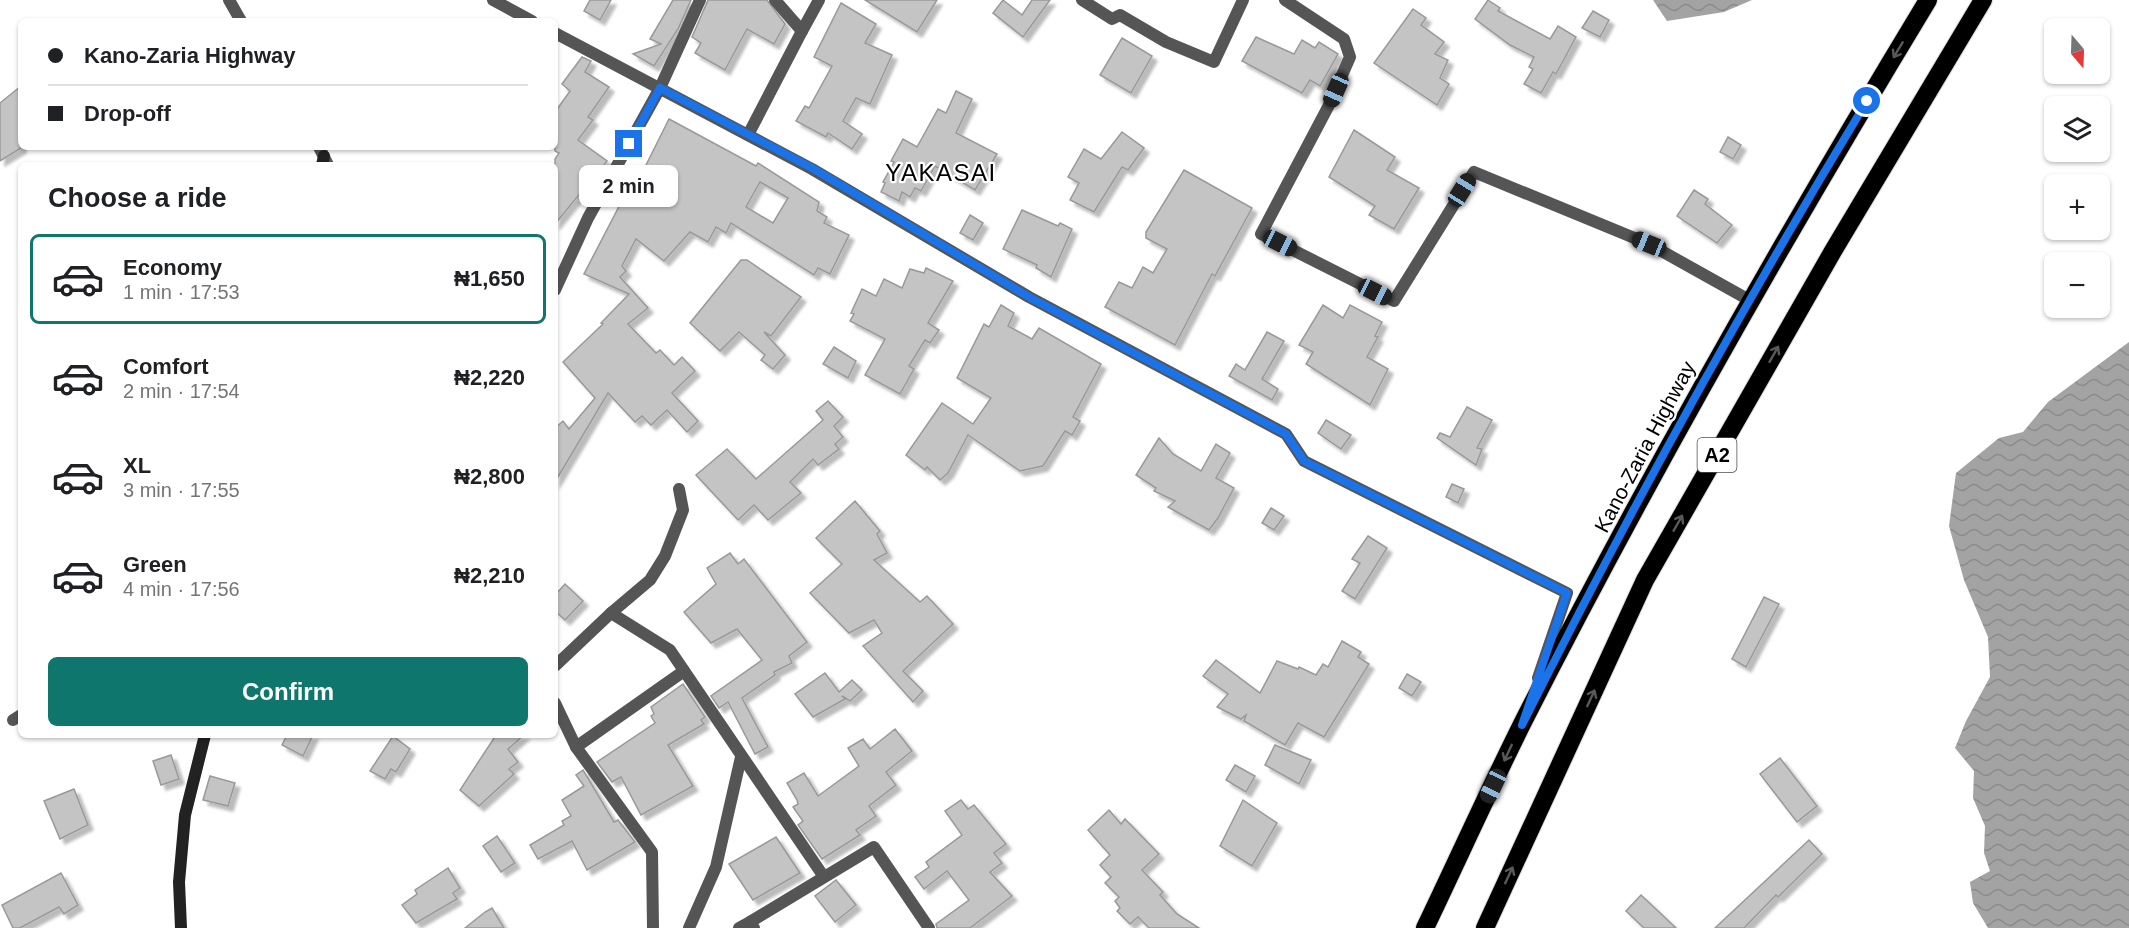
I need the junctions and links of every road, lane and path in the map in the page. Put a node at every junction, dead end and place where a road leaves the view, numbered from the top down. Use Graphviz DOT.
graph roads {
  1 [pos="229,0"];
  2 [pos="493,0"];
  3 [pos="700,0"];
  4 [pos="775,0"];
  5 [pos="819,0"];
  6 [pos="1082,0"];
  7 [pos="1243,0"];
  8 [pos="1285,0"];
  9 [pos="1928,0"];
  10 [pos="1983,0"];
  11 [pos="239,18"];
  12 [pos="526,18"];
  13 [pos="802,31"];
  14 [pos="558,35"];
  15 [pos="660,88"];
  16 [pos="748,135"];
  17 [pos="558,283"];
  18 [pos="1751,301"];
  19 [pos="679,489"];
  20 [pos="611,613"];
  21 [pos="558,663"];
  22 [pos="684,671"];
  23 [pos="558,709"];
  24 [pos="1522,725"];
  25 [pos="204,738"];
  26 [pos="576,747"];
  27 [pos="741,757"];
  28 [pos="824,877"];
  29 [pos="748,926"];
  30 [pos="181,928"];
  31 [pos="653,928"];
  32 [pos="689,928"];
  33 [pos="929,928"];
  34 [pos="1425,928"];
  35 [pos="1485,928"];
  1 -- 11 [label="street"];
  2 -- 12 [label="street"];
  3 -- 15 [label="street"];
  4 -- 13 [label="street"];
  5 -- 13 [label="street"];
  6 -- 7 [label="street"];
  8 -- 18 [label="street"];
  9 -- 18 [label="highway, Kano-Zaria Highway / A2, one-way"];
  35 -- 10 [label="highway, A2, one-way"];
  13 -- 16 [label="street"];
  14 -- 15 [label="street"];
  15 -- 16 [label="street"];
  15 -- 17 [label="street"];
  16 -- 24 [label="street"];
  18 -- 24 [label="highway, Kano-Zaria Highway / A2"];
  19 -- 20 [label="street"];
  20 -- 21 [label="street"];
  20 -- 22 [label="street"];
  22 -- 26 [label="street"];
  22 -- 27 [label="street"];
  23 -- 26 [label="street"];
  24 -- 34 [label="highway, Kano-Zaria Highway / A2, one-way"];
  25 -- 30 [label="street"];
  26 -- 31 [label="street"];
  27 -- 28 [label="street"];
  27 -- 32 [label="street"];
  28 -- 29 [label="street"];
  28 -- 33 [label="street"];
}
